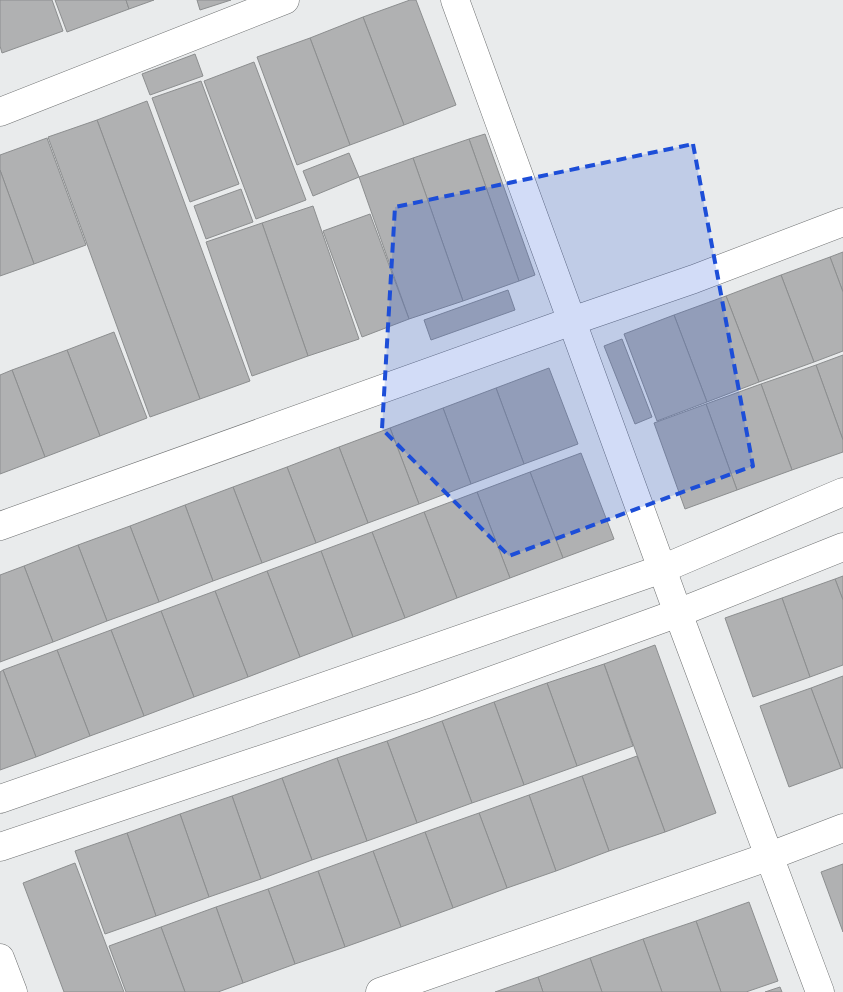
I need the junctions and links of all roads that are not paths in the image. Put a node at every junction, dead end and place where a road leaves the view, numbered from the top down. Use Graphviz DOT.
graph roads {
  1 [pos="285,0"];
  2 [pos="455,0"];
  3 [pos="0,112"];
  4 [pos="843,222"];
  5 [pos="572,321"];
  6 [pos="843,492"];
  7 [pos="0,526"];
  8 [pos="843,548"];
  9 [pos="662,568"];
  10 [pos="678,613"];
  11 [pos="0,799"];
  12 [pos="843,828"];
  13 [pos="0,847"];
  14 [pos="770,856"];
  15 [pos="0,958"];
  16 [pos="13,992"];
  17 [pos="380,992"];
  18 [pos="820,992"];
  1 -- 3 [label="street"];
  2 -- 5 [label="street"];
  4 -- 5 [label="street"];
  5 -- 7 [label="street"];
  5 -- 9 [label="street"];
  6 -- 9 [label="street"];
  8 -- 10 [label="street"];
  9 -- 10 [label="street"];
  9 -- 11 [label="street"];
  10 -- 13 [label="street"];
  10 -- 14 [label="street"];
  12 -- 14 [label="street"];
  14 -- 17 [label="street"];
  14 -- 18 [label="street"];
  15 -- 16 [label="street"];
}
